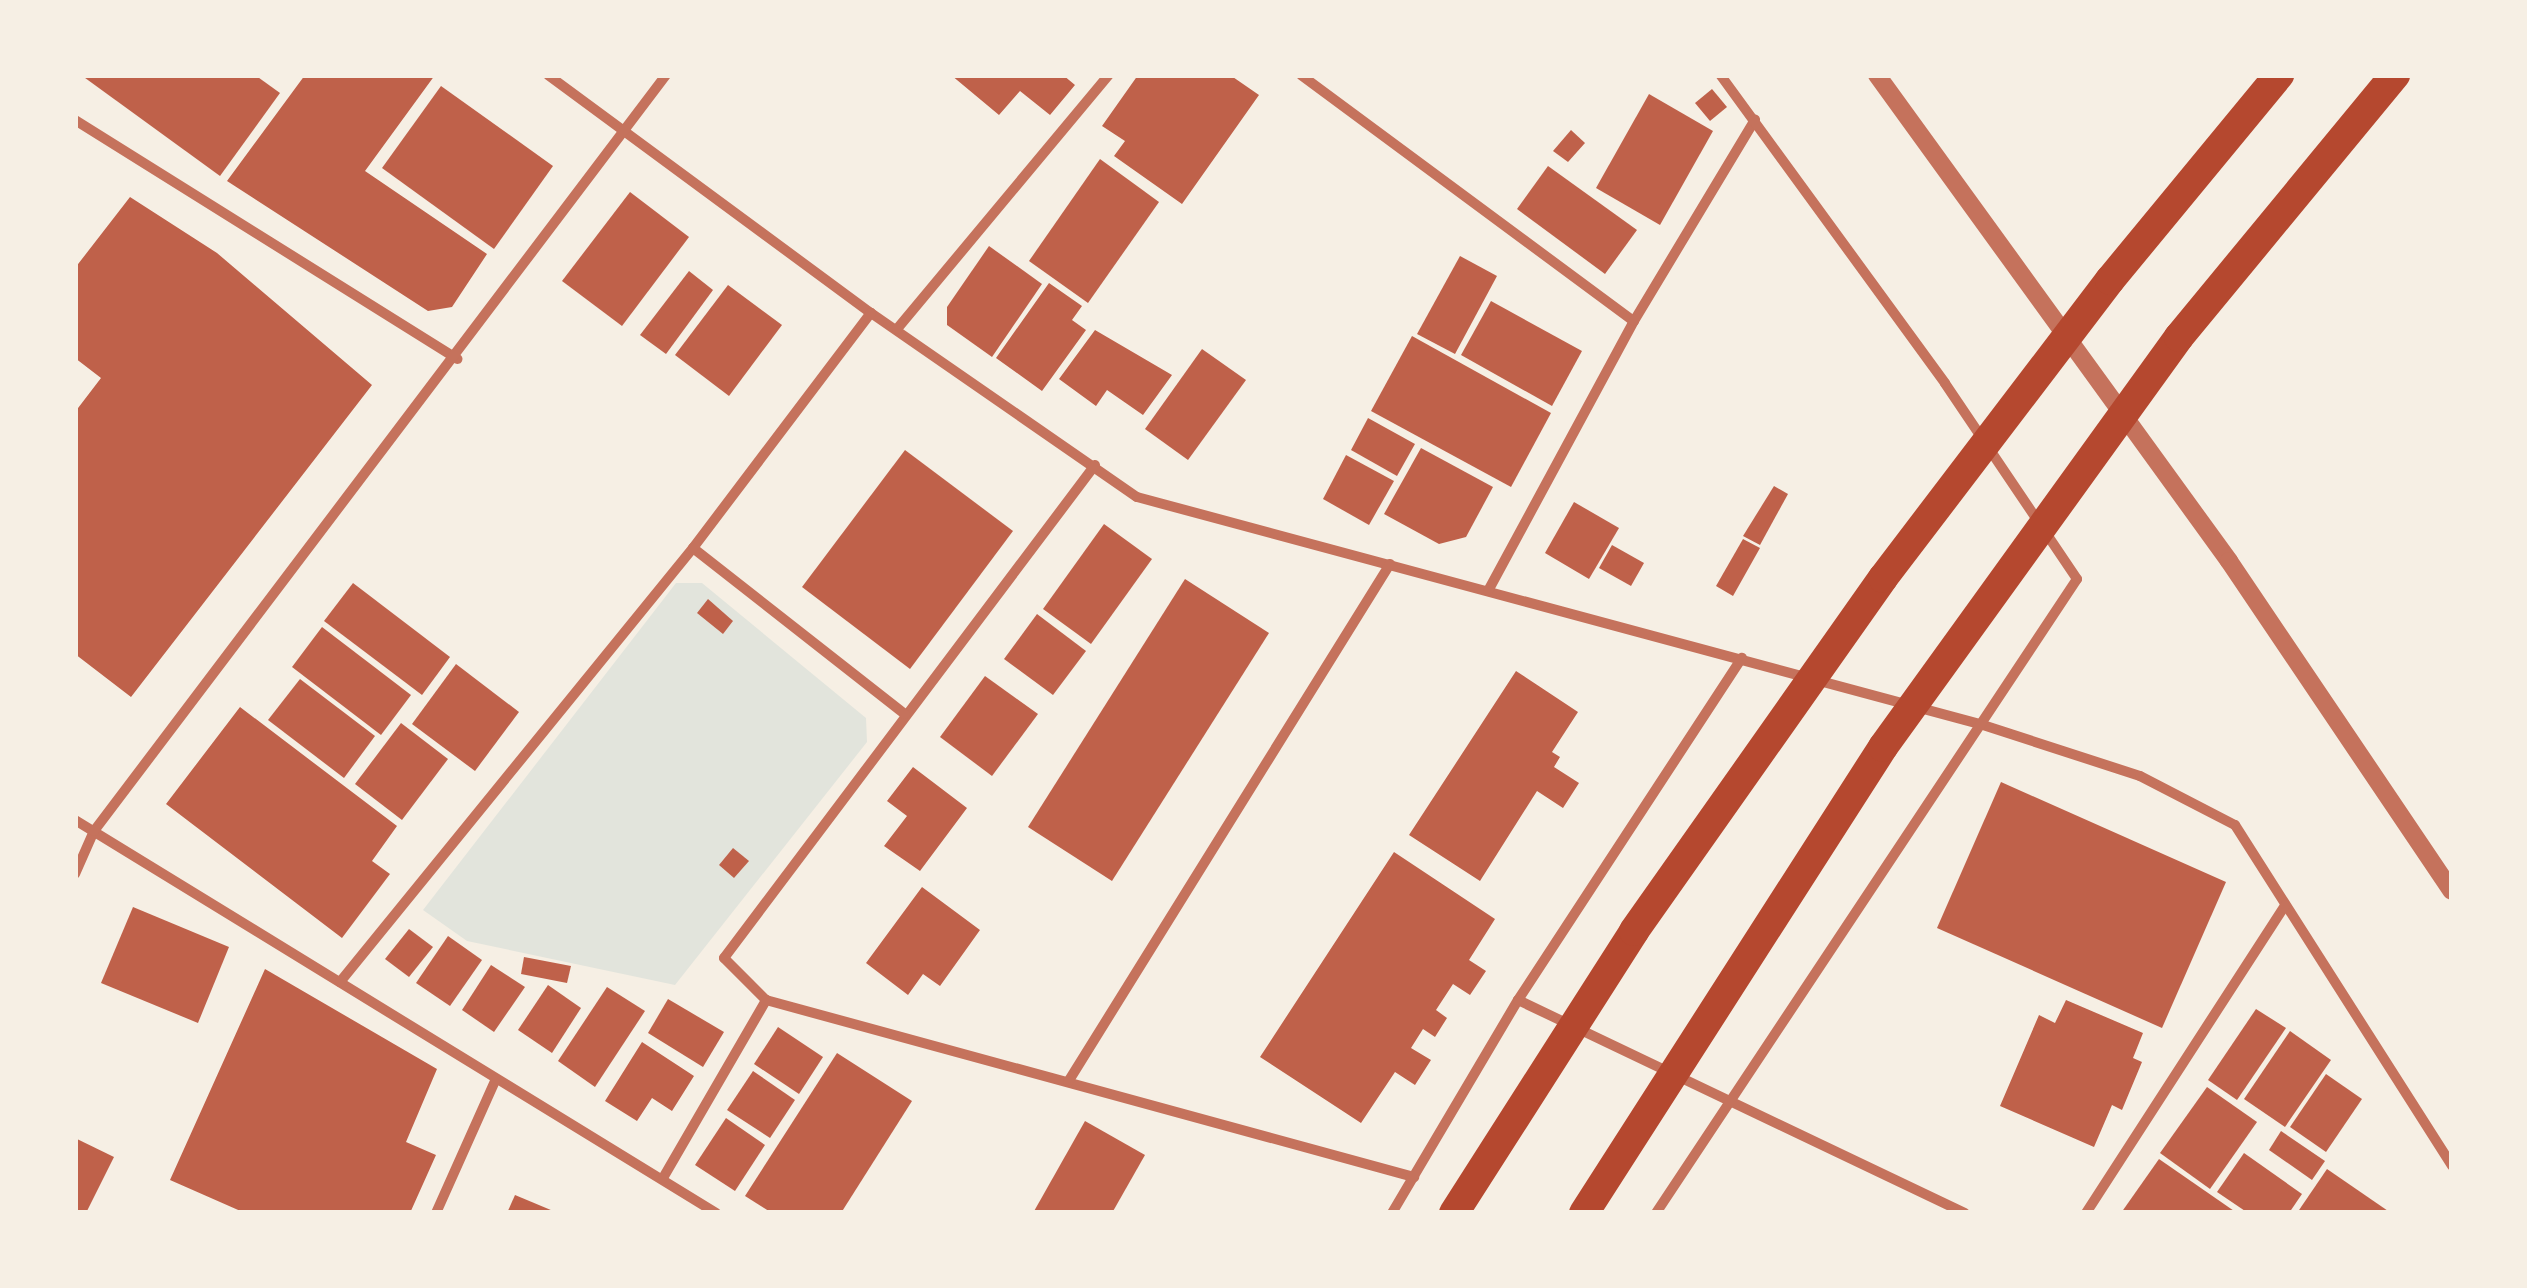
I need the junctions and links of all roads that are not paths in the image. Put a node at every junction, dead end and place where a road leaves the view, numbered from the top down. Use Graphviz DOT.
graph roads {
  1 [pos="548,75"];
  2 [pos="666,75"];
  3 [pos="1109,75"];
  4 [pos="1301,75"];
  5 [pos="1720,75"];
  6 [pos="1877,75"];
  7 [pos="2279,75"];
  8 [pos="2395,75"];
  9 [pos="75,120"];
  10 [pos="1756,120"];
  11 [pos="624,132"];
  12 [pos="871,313"];
  13 [pos="1634,321"];
  14 [pos="897,330"];
  15 [pos="457,359"];
  16 [pos="1094,466"];
  17 [pos="693,548"];
  18 [pos="1390,564"];
  19 [pos="1488,591"];
  20 [pos="1742,658"];
  21 [pos="905,714"];
  22 [pos="1983,726"];
  23 [pos="75,820"];
  24 [pos="94,831"];
  25 [pos="75,874"];
  26 [pos="2452,892"];
  27 [pos="2285,905"];
  28 [pos="340,982"];
  29 [pos="766,1000"];
  30 [pos="1518,1000"];
  31 [pos="496,1079"];
  32 [pos="1068,1082"];
  33 [pos="1725,1103"];
  34 [pos="2452,1166"];
  35 [pos="1414,1177"];
  36 [pos="663,1178"];
  37 [pos="436,1213"];
  38 [pos="716,1213"];
  39 [pos="1392,1213"];
  40 [pos="1454,1213"];
  41 [pos="1584,1213"];
  42 [pos="1656,1213"];
  43 [pos="1966,1213"];
  44 [pos="2086,1213"];
  1 -- 11 [label="street"];
  2 -- 11 [label="street"];
  3 -- 14 [label="street"];
  4 -- 13 [label="street"];
  5 -- 10 [label="street"];
  6 -- 26 [label="street"];
  7 -- 40 [label="highway"];
  8 -- 41 [label="highway"];
  9 -- 15 [label="street"];
  10 -- 13 [label="street"];
  10 -- 22 [label="street"];
  11 -- 12 [label="street"];
  11 -- 15 [label="street"];
  12 -- 14 [label="street"];
  12 -- 17 [label="street"];
  13 -- 19 [label="street"];
  14 -- 16 [label="street"];
  15 -- 24 [label="street"];
  16 -- 18 [label="street"];
  16 -- 21 [label="street"];
  17 -- 21 [label="street"];
  17 -- 28 [label="street"];
  18 -- 19 [label="street"];
  18 -- 32 [label="street"];
  19 -- 20 [label="street"];
  20 -- 22 [label="street"];
  20 -- 30 [label="street"];
  21 -- 29 [label="street"];
  22 -- 27 [label="street"];
  22 -- 33 [label="street"];
  23 -- 24 [label="street"];
  24 -- 25 [label="street"];
  24 -- 28 [label="street"];
  27 -- 34 [label="street"];
  27 -- 44 [label="street"];
  28 -- 31 [label="street"];
  29 -- 32 [label="street"];
  29 -- 36 [label="street"];
  30 -- 33 [label="street"];
  30 -- 35 [label="street"];
  31 -- 36 [label="street"];
  31 -- 37 [label="street"];
  32 -- 35 [label="street"];
  33 -- 42 [label="street"];
  33 -- 43 [label="street"];
  35 -- 39 [label="street"];
  36 -- 38 [label="street"];
}
